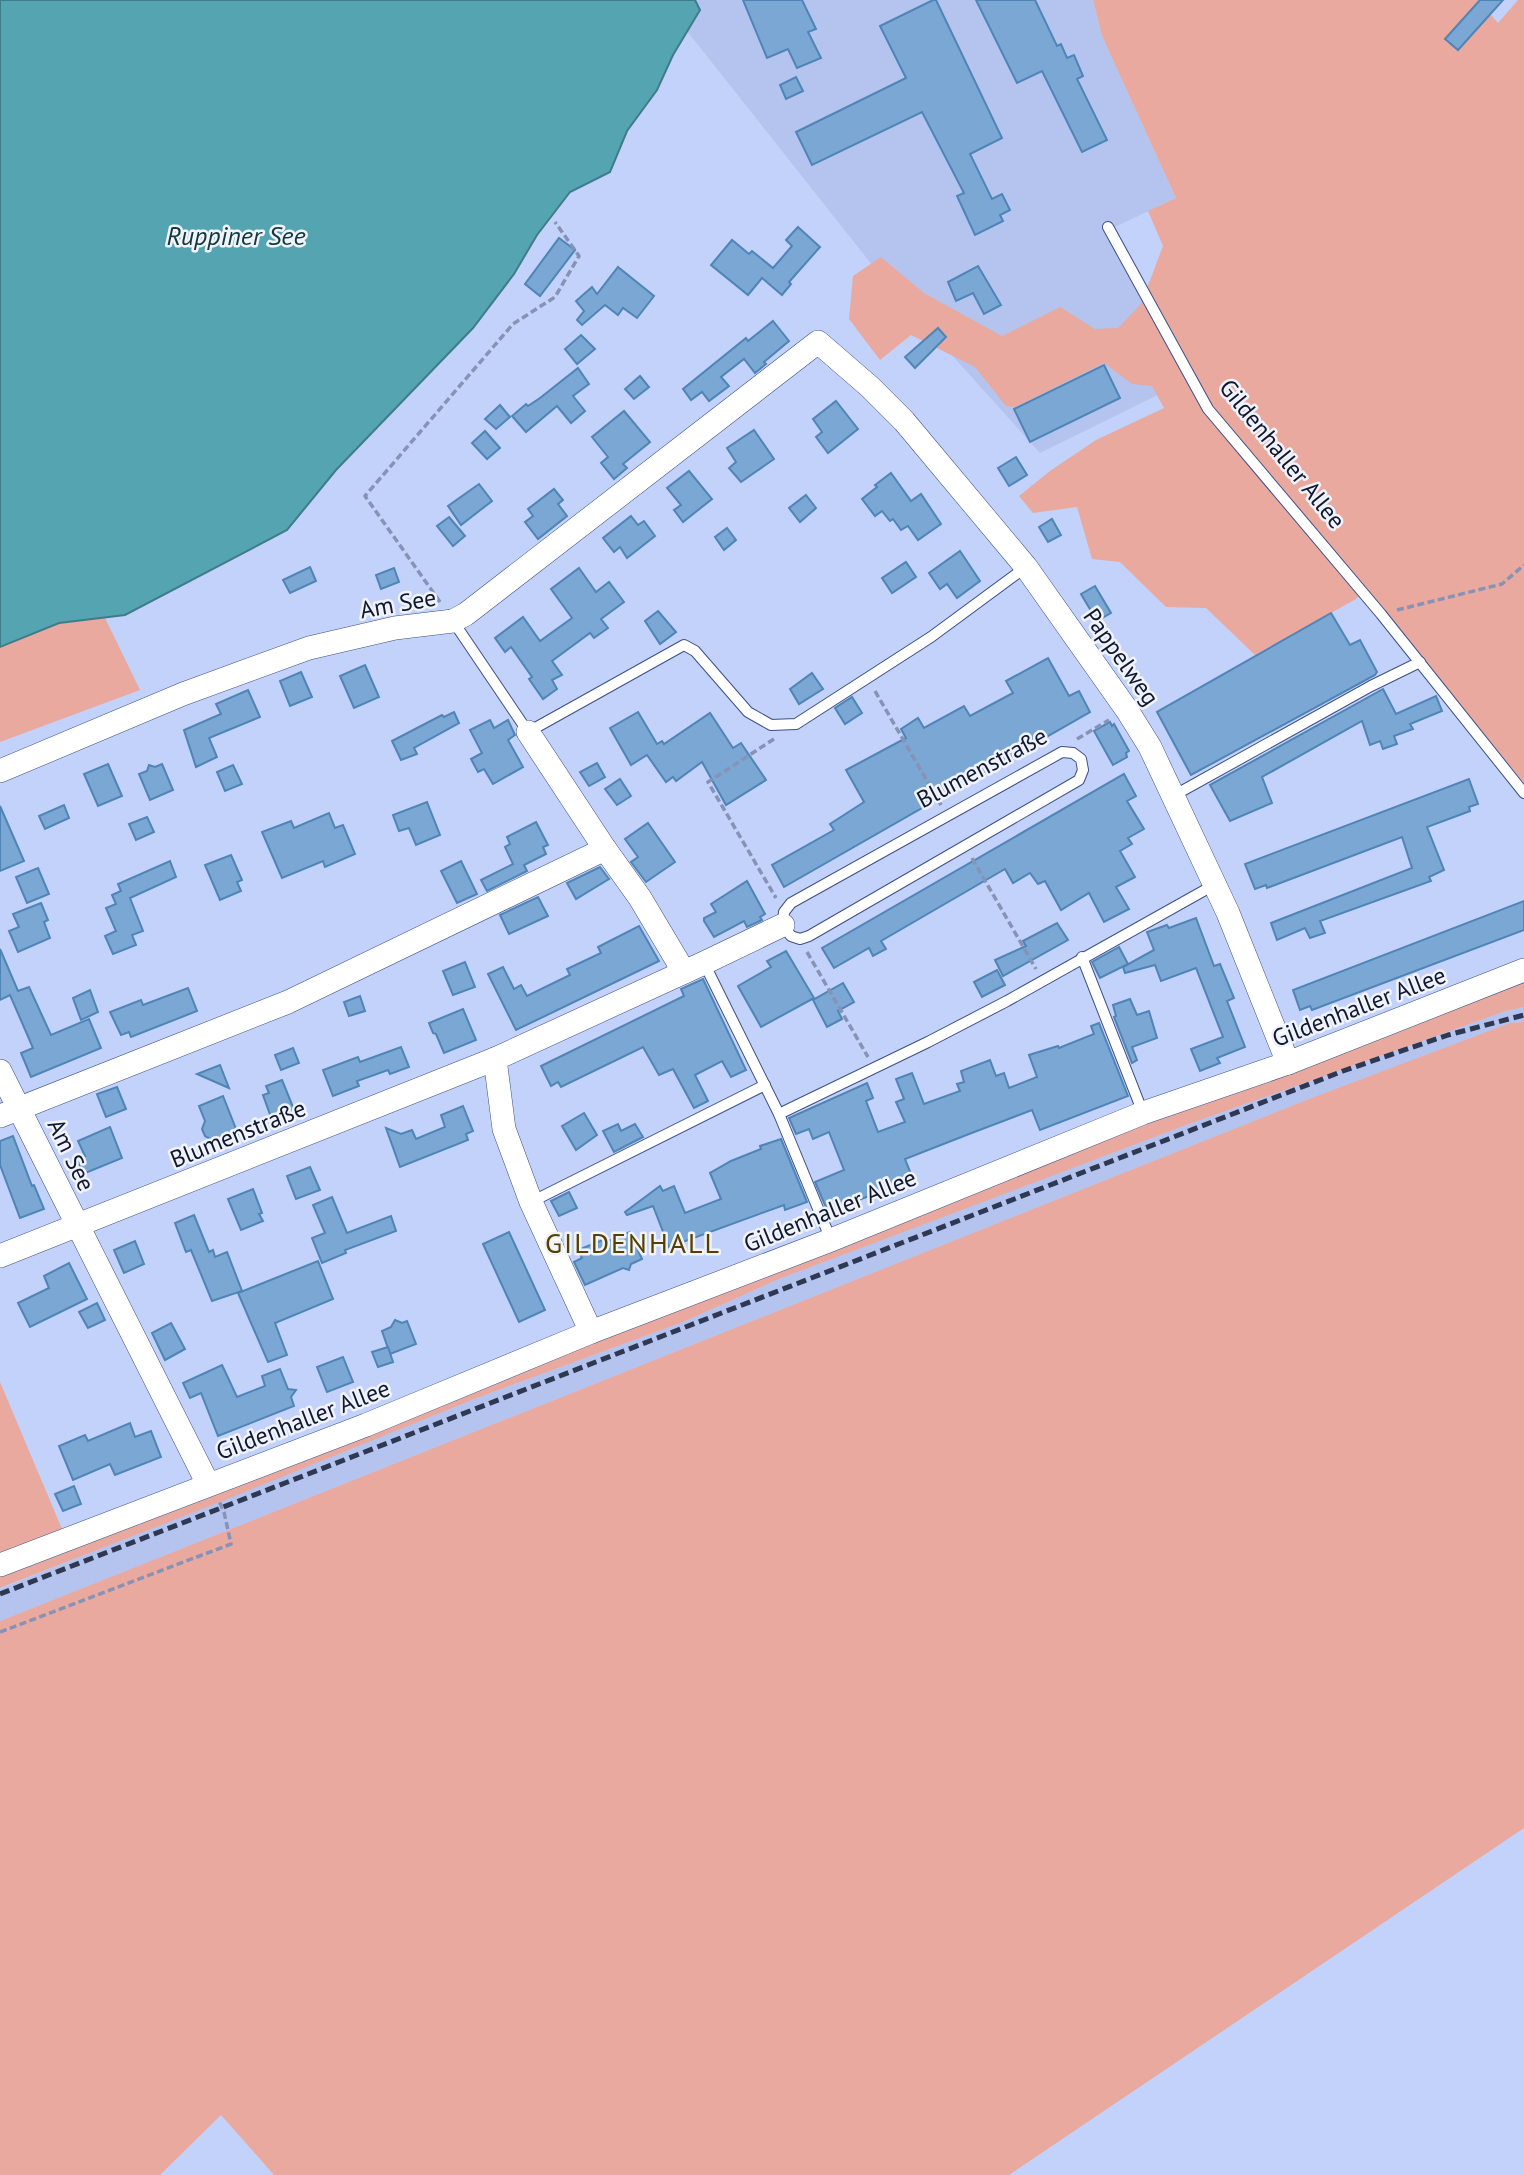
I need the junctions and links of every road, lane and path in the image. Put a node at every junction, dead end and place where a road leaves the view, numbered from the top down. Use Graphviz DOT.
graph roads {
  1 [pos="555,222"];
  2 [pos="1108,227"];
  3 [pos="818,341"];
  4 [pos="1524,565"];
  5 [pos="1026,567"];
  6 [pos="1381,614"];
  7 [pos="453,621"];
  8 [pos="1419,662"];
  9 [pos="867,678"];
  10 [pos="1126,710"];
  11 [pos="796,724"];
  12 [pos="528,732"];
  13 [pos="1062,752"];
  14 [pos="0,771"];
  15 [pos="1524,793"];
  16 [pos="1173,796"];
  17 [pos="947,816"];
  18 [pos="965,846"];
  19 [pos="605,849"];
  20 [pos="1214,884"];
  21 [pos="789,925"];
  22 [pos="1082,957"];
  23 [pos="694,968"];
  24 [pos="1524,970"];
  25 [pos="1042,980"];
  26 [pos="495,1059"];
  27 [pos="1288,1063"];
  28 [pos="874,1068"];
  29 [pos="0,1070"];
  30 [pos="765,1085"];
  31 [pos="9,1112"];
  32 [pos="1143,1113"];
  33 [pos="779,1114"];
  34 [pos="531,1202"];
  35 [pos="76,1226"];
  36 [pos="831,1240"];
  37 [pos="0,1256"];
  38 [pos="591,1332"];
  39 [pos="208,1484"];
  40 [pos="0,1565"];
  41 [pos="0,1632"];
  1 -- 7 [label="path"];
  2 -- 6 [label="lane, Gildenhaller Allee"];
  3 -- 5 [label="street, Pappelweg"];
  3 -- 7 [label="street, Am See"];
  4 -- 6 [label="path"];
  5 -- 9 [label="lane"];
  5 -- 10 [label="street, Pappelweg"];
  6 -- 8 [label="lane, Gildenhaller Allee"];
  7 -- 12 [label="lane"];
  7 -- 14 [label="street, Am See"];
  8 -- 15 [label="lane, Gildenhaller Allee"];
  8 -- 16 [label="lane"];
  9 -- 11 [label="lane"];
  9 -- 17 [label="path"];
  10 -- 13 [label="path"];
  10 -- 16 [label="street, Pappelweg"];
  11 -- 12 [label="lane"];
  11 -- 21 [label="path"];
  12 -- 19 [label="street"];
  13 -- 17 [label="lane, Blumenstraße"];
  13 -- 18 [label="lane, Blumenstraße"];
  16 -- 20 [label="street, Pappelweg"];
  17 -- 21 [label="lane, Blumenstraße"];
  18 -- 21 [label="lane, Blumenstraße"];
  18 -- 25 [label="path"];
  19 -- 23 [label="street"];
  19 -- 31 [label="street, Am See"];
  20 -- 22 [label="lane"];
  20 -- 27 [label="street, Pappelweg"];
  21 -- 23 [label="street, Blumenstraße"];
  21 -- 28 [label="path"];
  22 -- 25 [label="lane"];
  22 -- 32 [label="lane"];
  23 -- 26 [label="street, Blumenstraße"];
  23 -- 30 [label="lane"];
  24 -- 27 [label="street, Gildenhaller Allee"];
  25 -- 28 [label="lane"];
  26 -- 34 [label="street"];
  26 -- 35 [label="street, Blumenstraße"];
  27 -- 32 [label="street, Gildenhaller Allee"];
  28 -- 33 [label="lane"];
  29 -- 31 [label="street, Am See"];
  30 -- 33 [label="lane"];
  30 -- 34 [label="lane"];
  31 -- 35 [label="street, Am See"];
  32 -- 36 [label="street, Gildenhaller Allee"];
  33 -- 36 [label="lane"];
  34 -- 38 [label="street"];
  35 -- 37 [label="street, Blumenstraße"];
  35 -- 39 [label="street, Am See"];
  36 -- 38 [label="street, Gildenhaller Allee"];
  38 -- 39 [label="street, Gildenhaller Allee"];
  39 -- 40 [label="street, Gildenhaller Allee"];
  39 -- 41 [label="path"];
}
